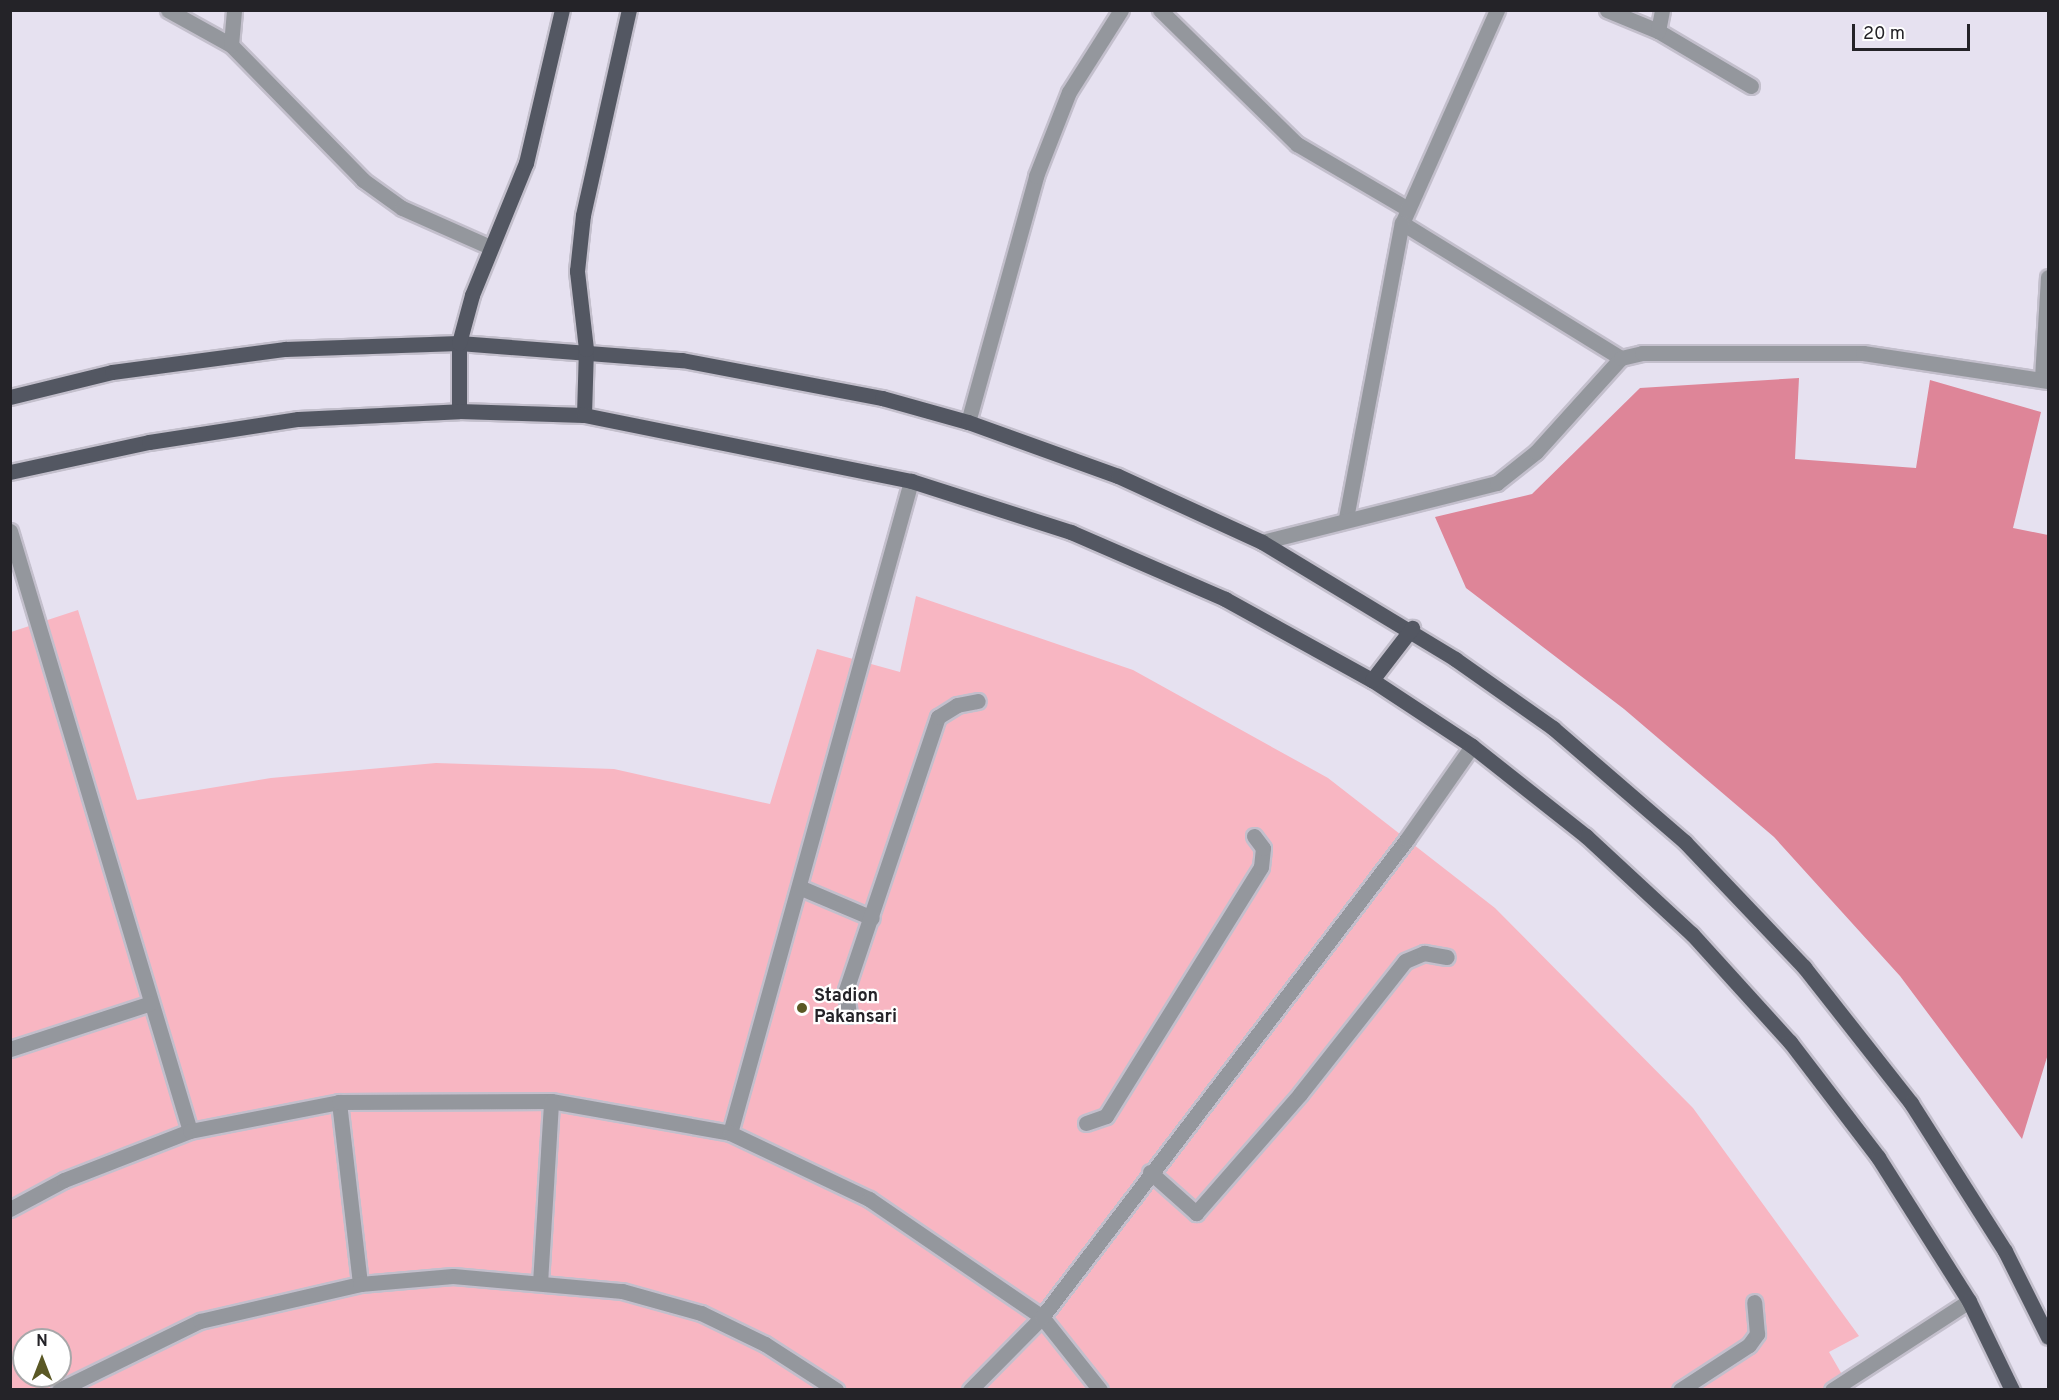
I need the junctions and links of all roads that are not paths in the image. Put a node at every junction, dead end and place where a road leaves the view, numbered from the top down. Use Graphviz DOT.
graph roads {
  1 [pos="168,10"];
  2 [pos="234,10"];
  3 [pos="562,10"];
  4 [pos="629,10"];
  5 [pos="1121,10"];
  6 [pos="1160,10"];
  7 [pos="1497,10"];
  8 [pos="1607,10"];
  9 [pos="1662,10"];
  10 [pos="1658,32"];
  11 [pos="231,45"];
  12 [pos="1751,86"];
  13 [pos="1404,215"];
  14 [pos="490,247"];
  15 [pos="2049,278"];
  16 [pos="459,343"];
  17 [pos="586,349"];
  18 [pos="1621,358"];
  19 [pos="2045,380"];
  20 [pos="10,398"];
  21 [pos="459,411"];
  22 [pos="584,415"];
  23 [pos="968,423"];
  24 [pos="10,472"];
  25 [pos="911,481"];
  26 [pos="1346,518"];
  27 [pos="10,531"];
  28 [pos="1262,542"];
  29 [pos="1412,628"];
  30 [pos="1372,680"];
  31 [pos="978,701"];
  32 [pos="1472,746"];
  33 [pos="1254,836"];
  34 [pos="799,887"];
  35 [pos="872,918"];
  36 [pos="1447,957"];
  37 [pos="151,1003"];
  38 [pos="849,1015"];
  39 [pos="10,1049"];
  40 [pos="551,1101"];
  41 [pos="339,1102"];
  42 [pos="1086,1123"];
  43 [pos="190,1131"];
  44 [pos="730,1133"];
  45 [pos="1150,1172"];
  46 [pos="10,1209"];
  47 [pos="540,1283"];
  48 [pos="360,1284"];
  49 [pos="1969,1301"];
  50 [pos="1754,1302"];
  51 [pos="1042,1317"];
  52 [pos="2049,1336"];
  53 [pos="58,1389"];
  54 [pos="836,1389"];
  55 [pos="970,1389"];
  56 [pos="1100,1389"];
  57 [pos="1680,1389"];
  58 [pos="1832,1389"];
  59 [pos="2012,1389"];
  1 -- 11 [label="street"];
  2 -- 11 [label="street"];
  3 -- 14 [label="main road"];
  4 -- 17 [label="main road"];
  5 -- 23 [label="street"];
  6 -- 13 [label="street"];
  7 -- 13 [label="street"];
  8 -- 10 [label="street"];
  9 -- 10 [label="street"];
  10 -- 12 [label="street"];
  11 -- 14 [label="street"];
  13 -- 18 [label="street"];
  13 -- 26 [label="street"];
  14 -- 16 [label="main road"];
  15 -- 19 [label="street"];
  16 -- 17 [label="main road"];
  16 -- 20 [label="main road"];
  16 -- 21 [label="main road"];
  17 -- 22 [label="main road"];
  17 -- 23 [label="main road"];
  18 -- 19 [label="street"];
  18 -- 26 [label="street"];
  21 -- 22 [label="main road"];
  21 -- 24 [label="main road"];
  22 -- 25 [label="main road"];
  23 -- 28 [label="main road"];
  25 -- 30 [label="main road"];
  25 -- 34 [label="street"];
  26 -- 28 [label="street"];
  27 -- 37 [label="street"];
  28 -- 29 [label="main road"];
  29 -- 30 [label="main road"];
  29 -- 52 [label="main road"];
  30 -- 32 [label="main road"];
  31 -- 35 [label="street"];
  32 -- 45 [label="street"];
  32 -- 49 [label="main road"];
  33 -- 42 [label="street"];
  34 -- 35 [label="street"];
  34 -- 44 [label="street"];
  35 -- 38 [label="street"];
  36 -- 45 [label="street"];
  37 -- 39 [label="street"];
  37 -- 43 [label="street"];
  40 -- 41 [label="street"];
  40 -- 44 [label="street"];
  40 -- 47 [label="street"];
  41 -- 43 [label="street"];
  41 -- 48 [label="street"];
  43 -- 46 [label="street"];
  44 -- 51 [label="street"];
  45 -- 51 [label="street"];
  47 -- 48 [label="street"];
  47 -- 54 [label="street"];
  48 -- 53 [label="street"];
  49 -- 58 [label="street"];
  49 -- 59 [label="main road"];
  50 -- 57 [label="street"];
  51 -- 55 [label="street"];
  51 -- 56 [label="street"];
}
